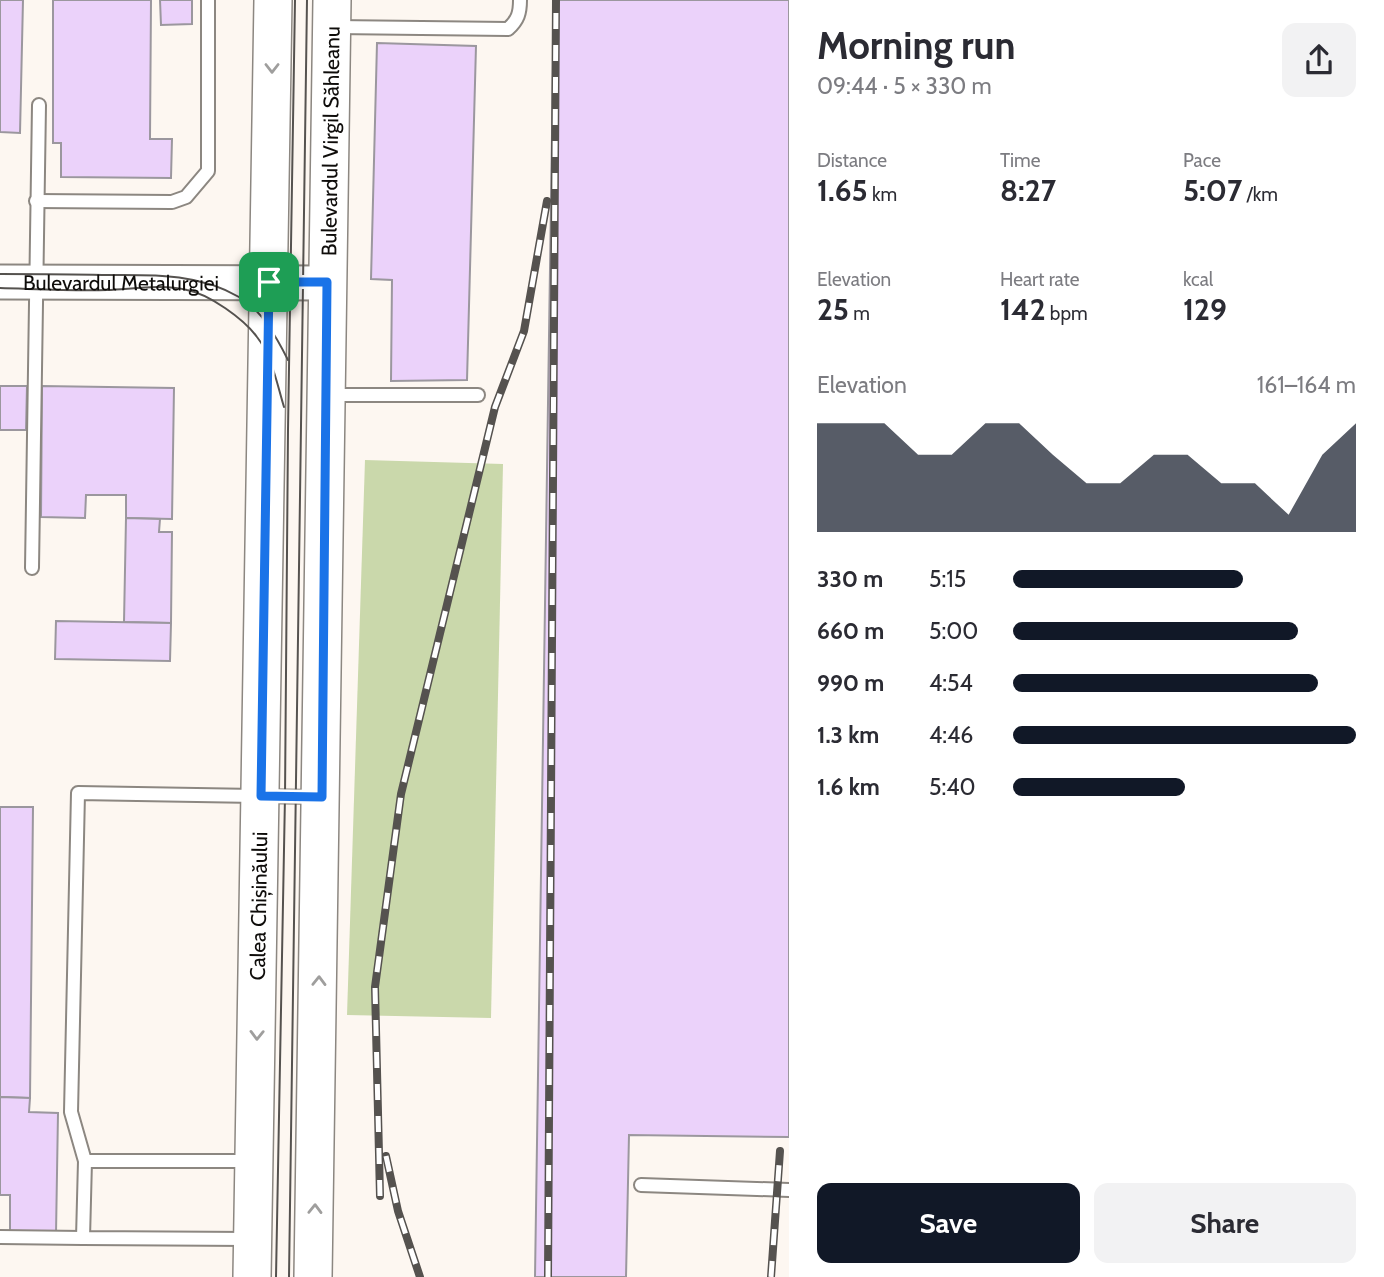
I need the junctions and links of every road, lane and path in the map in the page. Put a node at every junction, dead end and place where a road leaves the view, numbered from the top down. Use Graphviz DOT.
graph roads {
  1 [pos="208,0"];
  2 [pos="272,0"];
  3 [pos="520,0"];
  4 [pos="332,13"];
  5 [pos="39,105"];
  6 [pos="36,201"];
  7 [pos="0,282"];
  8 [pos="35,282"];
  9 [pos="269,282"];
  10 [pos="327,282"];
  11 [pos="326,395"];
  12 [pos="478,395"];
  13 [pos="32,568"];
  14 [pos="261,796"];
  15 [pos="322,797"];
  16 [pos="85,1161"];
  17 [pos="255,1161"];
  18 [pos="642,1185"];
  19 [pos="789,1189"];
  20 [pos="0,1237"];
  21 [pos="83,1238"];
  22 [pos="253,1239"];
  23 [pos="252,1277"];
  24 [pos="313,1277"];
  1 -- 6 [label="lane"];
  2 -- 9 [label="main road, one-way"];
  3 -- 4 [label="lane"];
  4 -- 10 [label="main road, Bulevardul Virgil Săhleanu"];
  5 -- 6 [label="lane"];
  6 -- 8 [label="lane"];
  7 -- 8 [label="main road, Bulevardul Metalurgiei"];
  8 -- 9 [label="main road, Bulevardul Metalurgiei"];
  8 -- 13 [label="lane"];
  9 -- 10 [label="main road, Bulevardul Metalurgiei"];
  9 -- 14 [label="main road, Calea Chișinăului"];
  10 -- 11 [label="main road"];
  11 -- 12 [label="lane"];
  11 -- 15 [label="main road"];
  14 -- 15 [label="lane"];
  14 -- 16 [label="lane"];
  14 -- 17 [label="main road, Calea Chișinăului, one-way"];
  24 -- 15 [label="main road, one-way"];
  16 -- 17 [label="lane"];
  16 -- 21 [label="lane"];
  17 -- 22 [label="main road, Calea Chișinăului"];
  18 -- 19 [label="lane"];
  20 -- 21 [label="lane"];
  21 -- 22 [label="lane"];
  22 -- 23 [label="main road, Calea Chișinăului"];
}
